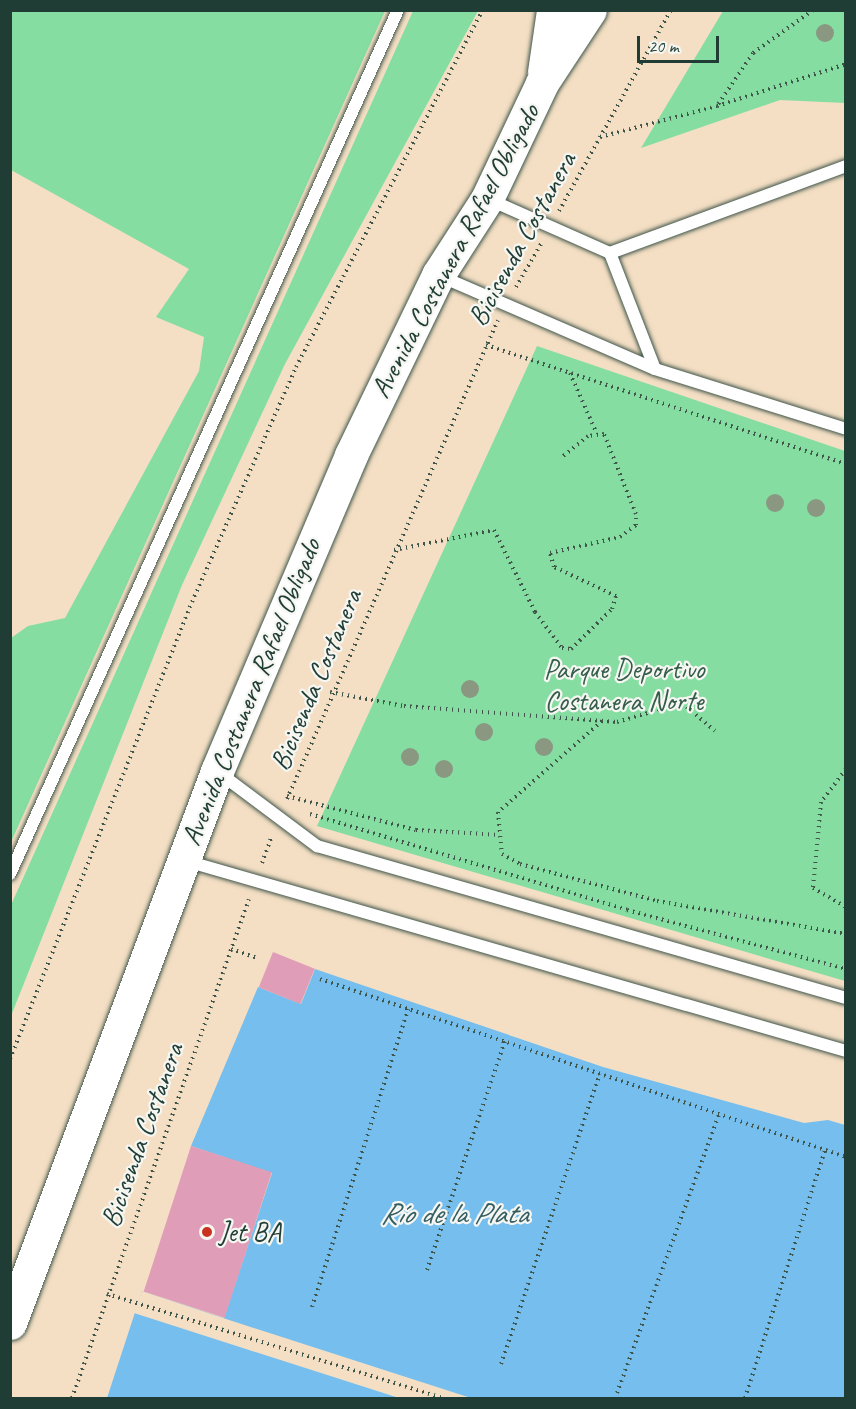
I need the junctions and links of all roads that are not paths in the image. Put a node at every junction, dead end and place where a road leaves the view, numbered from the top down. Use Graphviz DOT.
graph roads {
  1 [pos="398,10"];
  2 [pos="553,10"];
  3 [pos="590,10"];
  4 [pos="542,83"];
  5 [pos="846,166"];
  6 [pos="487,199"];
  7 [pos="610,252"];
  8 [pos="438,275"];
  9 [pos="655,369"];
  10 [pos="846,429"];
  11 [pos="217,771"];
  12 [pos="182,860"];
  13 [pos="10,874"];
  14 [pos="846,998"];
  15 [pos="846,1051"];
  16 [pos="10,1323"];
  1 -- 13 [label="lane"];
  2 -- 4 [label="main road, Avenida Costanera Rafael Obligado"];
  3 -- 4 [label="main road, Avenida Costanera Rafael Obligado"];
  4 -- 6 [label="main road, Avenida Costanera Rafael Obligado"];
  5 -- 7 [label="lane"];
  6 -- 7 [label="lane"];
  6 -- 8 [label="main road, Avenida Costanera Rafael Obligado"];
  7 -- 9 [label="lane"];
  8 -- 9 [label="lane"];
  8 -- 11 [label="main road, Avenida Costanera Rafael Obligado"];
  9 -- 10 [label="lane"];
  11 -- 12 [label="main road, Avenida Costanera Rafael Obligado"];
  11 -- 14 [label="lane"];
  12 -- 15 [label="lane"];
  12 -- 16 [label="main road, Avenida Costanera Rafael Obligado"];
}
